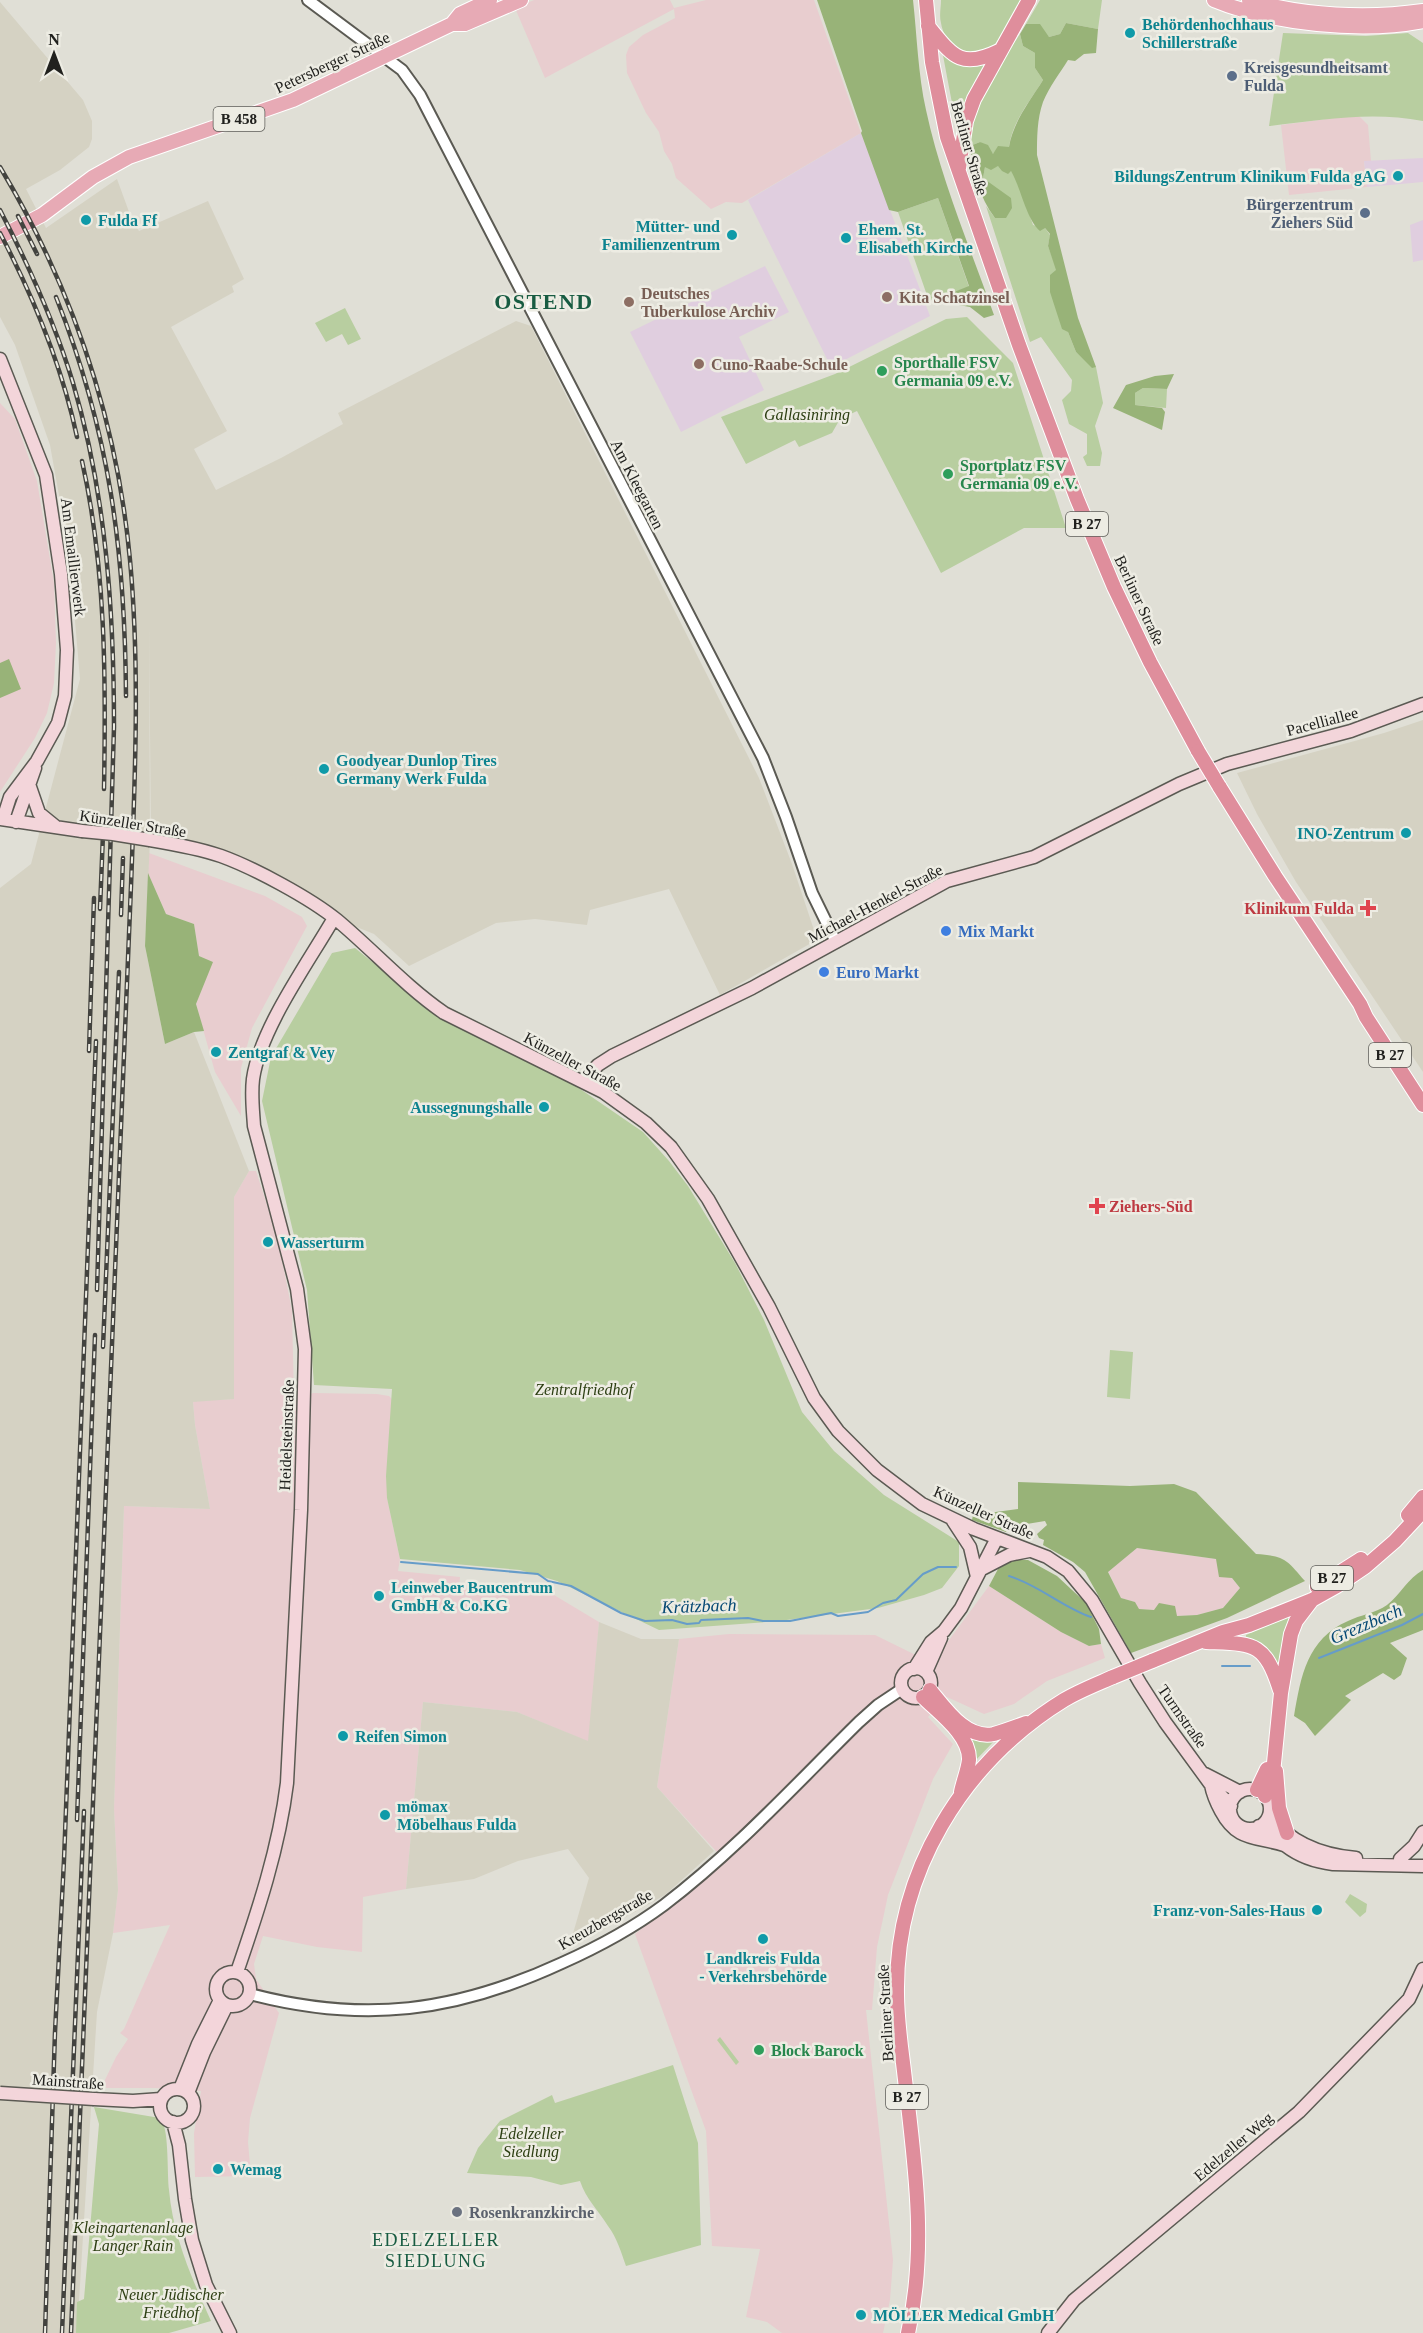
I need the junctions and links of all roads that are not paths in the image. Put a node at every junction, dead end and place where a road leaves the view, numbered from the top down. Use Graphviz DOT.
graph roads {
  1 [pos="308,0"];
  2 [pos="490,0"];
  3 [pos="521,0"];
  4 [pos="926,0"];
  5 [pos="1029,0"];
  6 [pos="1214,0"];
  7 [pos="1249,0"];
  8 [pos="1423,11"];
  9 [pos="1423,21"];
  10 [pos="452,24"];
  11 [pos="928,26"];
  12 [pos="999,51"];
  13 [pos="385,57"];
  14 [pos="958,173"];
  15 [pos="0,237"];
  16 [pos="0,359"];
  17 [pos="4,381"];
  18 [pos="1423,704"];
  19 [pos="37,761"];
  20 [pos="1227,764"];
  21 [pos="30,787"];
  22 [pos="2,819"];
  23 [pos="16,822"];
  24 [pos="58,828"];
  25 [pos="334,918"];
  26 [pos="836,942"];
  27 [pos="1360,1004"];
  28 [pos="583,1081"];
  29 [pos="1423,1089"];
  30 [pos="1423,1105"];
  31 [pos="1423,1497"];
  32 [pos="1423,1511"];
  33 [pos="953,1520"];
  34 [pos="996,1538"];
  35 [pos="1030,1551"];
  36 [pos="979,1573"];
  37 [pos="1312,1600"];
  38 [pos="1223,1632"];
  39 [pos="1115,1640"];
  40 [pos="1201,1641"];
  41 [pos="920,1670"];
  42 [pos="902,1689"];
  43 [pos="926,1693"];
  44 [pos="1281,1693"];
  45 [pos="1033,1720"];
  46 [pos="1274,1754"];
  47 [pos="1204,1773"];
  48 [pos="1211,1785"];
  49 [pos="1240,1792"];
  50 [pos="1261,1793"];
  51 [pos="960,1794"];
  52 [pos="1231,1806"];
  53 [pos="1269,1815"];
  54 [pos="1259,1826"];
  55 [pos="1423,1832"];
  56 [pos="1286,1839"];
  57 [pos="1400,1859"];
  58 [pos="1423,1859"];
  59 [pos="1423,1866"];
  60 [pos="1423,1969"];
  61 [pos="237,1972"];
  62 [pos="249,1994"];
  63 [pos="224,2002"];
  64 [pos="184,2091"];
  65 [pos="0,2093"];
  66 [pos="161,2103"];
  67 [pos="179,2122"];
  68 [pos="230,2333"];
  69 [pos="908,2333"];
  70 [pos="1048,2333"];
  1 -- 13 [label="street, Am Kleegarten"];
  2 -- 10 [label="main road, Petersberger Straße / B 458"];
  3 -- 10 [label="main road, Petersberger Straße / B 458"];
  4 -- 11 [label="highway, Berliner Straße / B 27"];
  5 -- 12 [label="highway"];
  6 -- 9 [label="main road"];
  7 -- 8 [label="main road"];
  10 -- 13 [label="main road, Petersberger Straße / B 458"];
  11 -- 12 [label="highway"];
  11 -- 14 [label="highway, Berliner Straße / B 27"];
  12 -- 14 [label="highway"];
  13 -- 15 [label="main road, Petersberger Straße / B 458"];
  13 -- 26 [label="street, Am Kleegarten"];
  14 -- 27 [label="highway, Berliner Straße / B 27, bridge"];
  16 -- 17 [label="main road, Am Emaillierwerk"];
  17 -- 19 [label="main road, Am Emaillierwerk"];
  18 -- 20 [label="main road, Pacelliallee"];
  19 -- 21 [label="main road, Am Emaillierwerk"];
  19 -- 22 [label="main road, Am Emaillierwerk"];
  20 -- 26 [label="main road, Michael-Henkel-Straße"];
  21 -- 23 [label="main road, Am Emaillierwerk"];
  21 -- 24 [label="main road"];
  22 -- 23 [label="main road, Künzeller Straße"];
  23 -- 24 [label="main road, Künzeller Straße"];
  24 -- 25 [label="main road, Künzeller Straße, bridge"];
  25 -- 28 [label="main road, Künzeller Straße"];
  25 -- 61 [label="main road, Heidelsteinstraße"];
  26 -- 28 [label="main road, Michael-Henkel-Straße"];
  27 -- 29 [label="highway, Berliner Straße / B 27"];
  27 -- 30 [label="highway, Berliner Straße / B 27"];
  28 -- 33 [label="main road, Künzeller Straße"];
  31 -- 38 [label="highway, Berliner Straße / B 27"];
  32 -- 37 [label="highway, Berliner Straße / B 27"];
  33 -- 34 [label="main road, Künzeller Straße"];
  33 -- 36 [label="main road"];
  34 -- 35 [label="main road, Künzeller Straße"];
  34 -- 36 [label="main road, Kreuzbergstraße"];
  35 -- 36 [label="main road"];
  35 -- 39 [label="main road, Künzeller Straße"];
  36 -- 41 [label="main road, Kreuzbergstraße"];
  37 -- 38 [label="highway, Berliner Straße / B 27"];
  37 -- 44 [label="highway"];
  38 -- 40 [label="highway, Berliner Straße / B 27"];
  39 -- 47 [label="main road, Turmstraße"];
  40 -- 44 [label="highway"];
  40 -- 45 [label="highway, Berliner Straße / B 27, bridge"];
  41 -- 42 [label="main road, Kreuzbergstraße"];
  41 -- 43 [label="main road"];
  42 -- 43 [label="main road"];
  42 -- 62 [label="street, Kreuzbergstraße"];
  43 -- 45 [label="highway"];
  43 -- 51 [label="highway"];
  44 -- 46 [label="highway"];
  45 -- 51 [label="highway, Berliner Straße / B 27"];
  46 -- 50 [label="highway"];
  46 -- 56 [label="highway"];
  47 -- 48 [label="main road, Turmstraße"];
  47 -- 49 [label="main road"];
  48 -- 52 [label="main road, Turmstraße"];
  48 -- 56 [label="main road"];
  49 -- 50 [label="main road"];
  49 -- 52 [label="main road"];
  50 -- 53 [label="main road"];
  51 -- 69 [label="highway, Berliner Straße / B 27"];
  52 -- 54 [label="main road"];
  53 -- 54 [label="main road"];
  53 -- 56 [label="main road"];
  54 -- 56 [label="main road"];
  55 -- 57 [label="main road"];
  56 -- 57 [label="main road"];
  56 -- 59 [label="main road"];
  57 -- 58 [label="main road"];
  60 -- 70 [label="main road, Edelzeller Weg"];
  61 -- 62 [label="main road"];
  61 -- 63 [label="main road"];
  62 -- 63 [label="main road"];
  63 -- 64 [label="main road"];
  64 -- 66 [label="main road"];
  64 -- 67 [label="main road"];
  65 -- 66 [label="main road, Mainstraße, bridge"];
  66 -- 67 [label="main road"];
  67 -- 68 [label="main road"];
}
